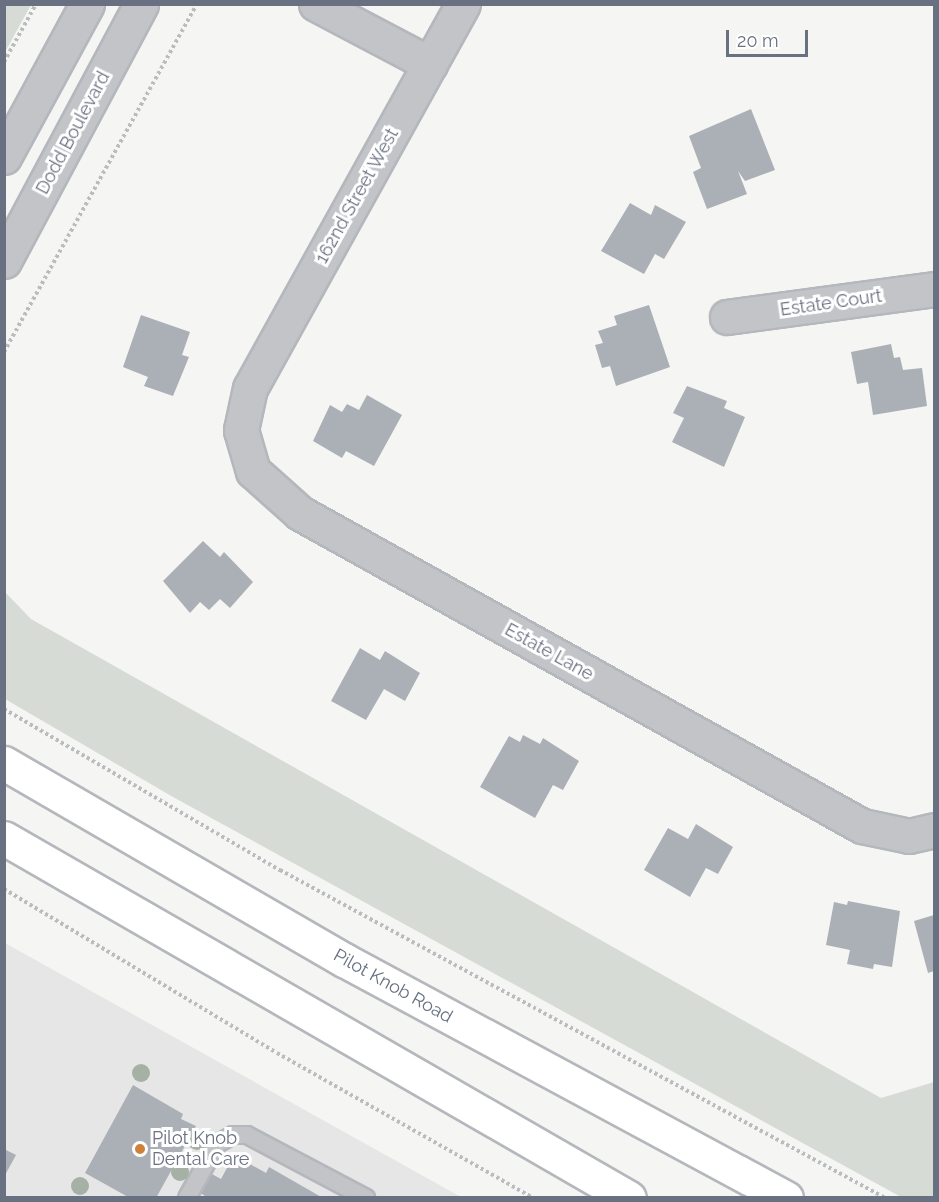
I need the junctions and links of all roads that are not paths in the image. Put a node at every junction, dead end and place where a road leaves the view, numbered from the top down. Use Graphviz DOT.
graph roads {
  1 [pos="87,4"];
  2 [pos="141,4"];
  3 [pos="316,4"];
  4 [pos="463,4"];
  5 [pos="430,64"];
  6 [pos="4,157"];
  7 [pos="4,261"];
  8 [pos="934,289"];
  9 [pos="727,317"];
  10 [pos="250,388"];
  11 [pos="4,764"];
  12 [pos="934,830"];
  13 [pos="4,838"];
  14 [pos="187,1197"];
  15 [pos="366,1197"];
  16 [pos="629,1197"];
  17 [pos="786,1197"];
  1 -- 6 [label="street"];
  2 -- 7 [label="street, Dodd Boulevard"];
  3 -- 5 [label="street"];
  4 -- 5 [label="street, 162nd Street West"];
  5 -- 10 [label="street, 162nd Street West"];
  8 -- 9 [label="street, Estate Court"];
  10 -- 12 [label="street, Estate Lane"];
  11 -- 17 [label="main road, Pilot Knob Road"];
  13 -- 16 [label="main road"];
  14 -- 15 [label="lane"];
}
